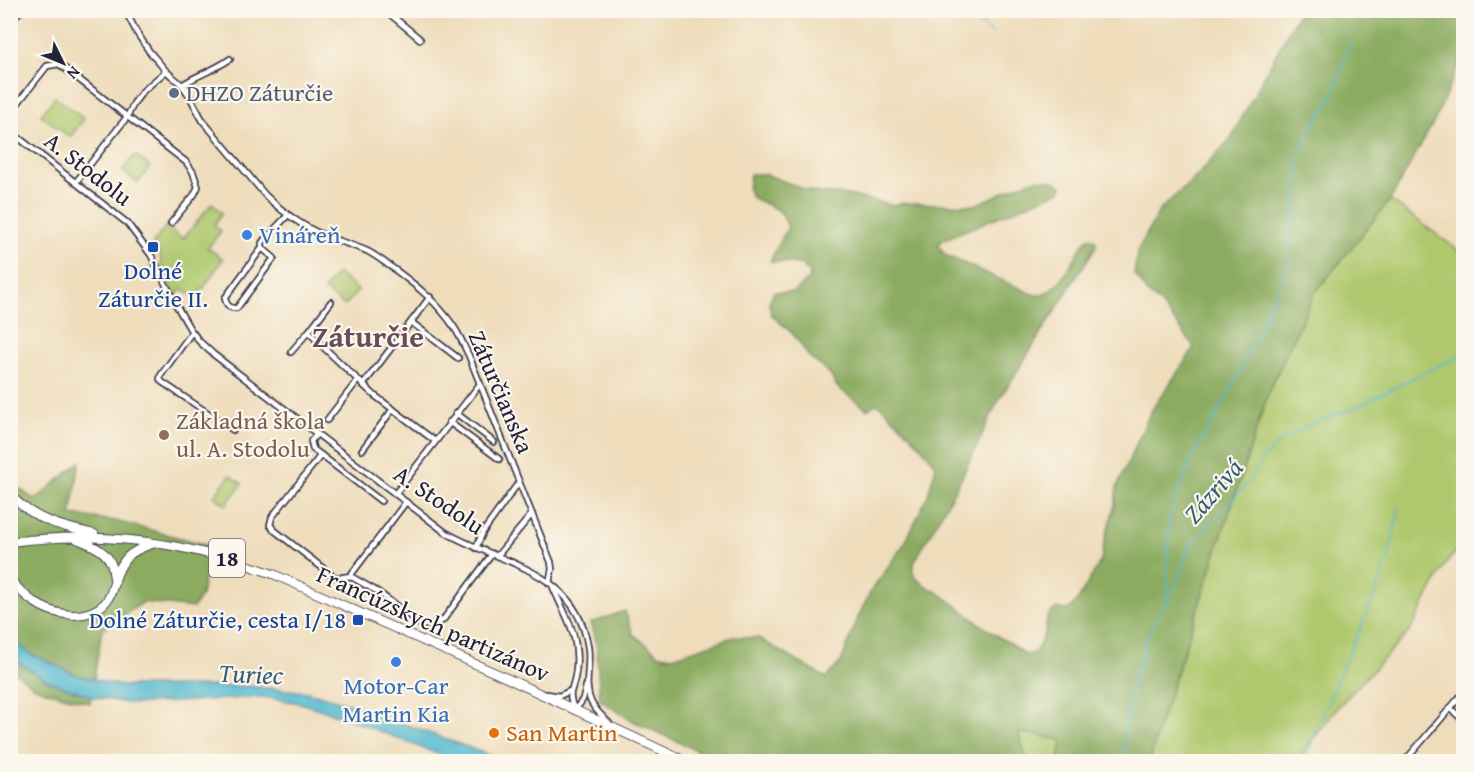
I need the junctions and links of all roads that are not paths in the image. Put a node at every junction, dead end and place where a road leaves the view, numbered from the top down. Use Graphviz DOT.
graph roads {
  1 [pos="22,10"];
  2 [pos="125,10"];
  3 [pos="386,10"];
  4 [pos="10,20"];
  5 [pos="420,39"];
  6 [pos="230,59"];
  7 [pos="166,71"];
  8 [pos="182,85"];
  9 [pos="10,113"];
  10 [pos="127,117"];
  11 [pos="10,131"];
  12 [pos="76,182"];
  13 [pos="288,215"];
  14 [pos="171,223"];
  15 [pos="262,248"];
  16 [pos="430,297"];
  17 [pos="331,302"];
  18 [pos="411,322"];
  19 [pos="192,332"];
  20 [pos="309,332"];
  21 [pos="291,352"];
  22 [pos="458,358"];
  23 [pos="360,382"];
  24 [pos="480,384"];
  25 [pos="393,409"];
  26 [pos="456,413"];
  27 [pos="327,420"];
  28 [pos="449,422"];
  29 [pos="233,430"];
  30 [pos="316,434"];
  31 [pos="435,441"];
  32 [pos="494,442"];
  33 [pos="362,450"];
  34 [pos="321,455"];
  35 [pos="499,459"];
  36 [pos="519,482"];
  37 [pos="395,494"];
  38 [pos="10,495"];
  39 [pos="381,501"];
  40 [pos="406,502"];
  41 [pos="532,514"];
  42 [pos="73,537"];
  43 [pos="110,537"];
  44 [pos="10,542"];
  45 [pos="156,543"];
  46 [pos="476,548"];
  47 [pos="494,555"];
  48 [pos="350,576"];
  49 [pos="10,579"];
  50 [pos="115,581"];
  51 [pos="551,585"];
  52 [pos="587,681"];
  53 [pos="535,691"];
  54 [pos="570,691"];
  55 [pos="1464,692"];
  56 [pos="1450,708"];
  57 [pos="574,709"];
  58 [pos="1464,721"];
  59 [pos="613,728"];
  60 [pos="687,762"];
  61 [pos="1404,762"];
  1 -- 4 [label="street"];
  2 -- 7 [label="street, Záturčianska"];
  3 -- 5 [label="street"];
  6 -- 8 [label="street"];
  7 -- 8 [label="street, Záturčianska"];
  7 -- 10 [label="street"];
  8 -- 13 [label="street, Záturčianska"];
  9 -- 10 [label="street"];
  10 -- 12 [label="street"];
  10 -- 14 [label="street"];
  11 -- 12 [label="street, A. Stodolu"];
  12 -- 19 [label="street, A. Stodolu"];
  13 -- 15 [label="street"];
  13 -- 16 [label="street, Záturčianska"];
  15 -- 15 [label="street"];
  16 -- 18 [label="street"];
  16 -- 24 [label="street, Záturčianska"];
  17 -- 20 [label="street"];
  18 -- 22 [label="street"];
  18 -- 23 [label="street"];
  19 -- 29 [label="street"];
  19 -- 30 [label="street, A. Stodolu"];
  20 -- 21 [label="street"];
  20 -- 23 [label="street"];
  23 -- 25 [label="street"];
  23 -- 27 [label="street"];
  24 -- 26 [label="street"];
  24 -- 36 [label="street, Záturčianska"];
  25 -- 31 [label="street"];
  25 -- 33 [label="street"];
  26 -- 28 [label="street"];
  26 -- 32 [label="street"];
  28 -- 31 [label="street"];
  28 -- 35 [label="street"];
  30 -- 34 [label="street"];
  30 -- 37 [label="street, A. Stodolu"];
  31 -- 37 [label="street"];
  34 -- 39 [label="street, A. Stodolu"];
  34 -- 48 [label="street"];
  36 -- 41 [label="street, Záturčianska"];
  36 -- 46 [label="street"];
  37 -- 40 [label="street, A. Stodolu"];
  38 -- 43 [label="main road"];
  40 -- 46 [label="street, A. Stodolu"];
  40 -- 48 [label="street"];
  41 -- 47 [label="street"];
  41 -- 51 [label="street, Záturčianska"];
  42 -- 43 [label="main road, 18"];
  42 -- 44 [label="main road, 18"];
  42 -- 50 [label="main road"];
  43 -- 45 [label="main road, 18"];
  45 -- 50 [label="main road"];
  45 -- 53 [label="main road, Francúzskych partizánov / 18"];
  46 -- 47 [label="street, A. Stodolu"];
  47 -- 48 [label="street"];
  47 -- 51 [label="street, A. Stodolu"];
  49 -- 50 [label="main road"];
  51 -- 52 [label="street"];
  51 -- 54 [label="street"];
  52 -- 57 [label="street"];
  52 -- 59 [label="street"];
  53 -- 54 [label="street"];
  53 -- 57 [label="main road, Francúzskych partizánov / 18"];
  54 -- 57 [label="street"];
  55 -- 56 [label="street"];
  56 -- 58 [label="street"];
  56 -- 61 [label="street"];
  57 -- 59 [label="main road, Francúzskych partizánov / 18"];
  59 -- 60 [label="main road, Francúzskych partizánov / 18"];
}
